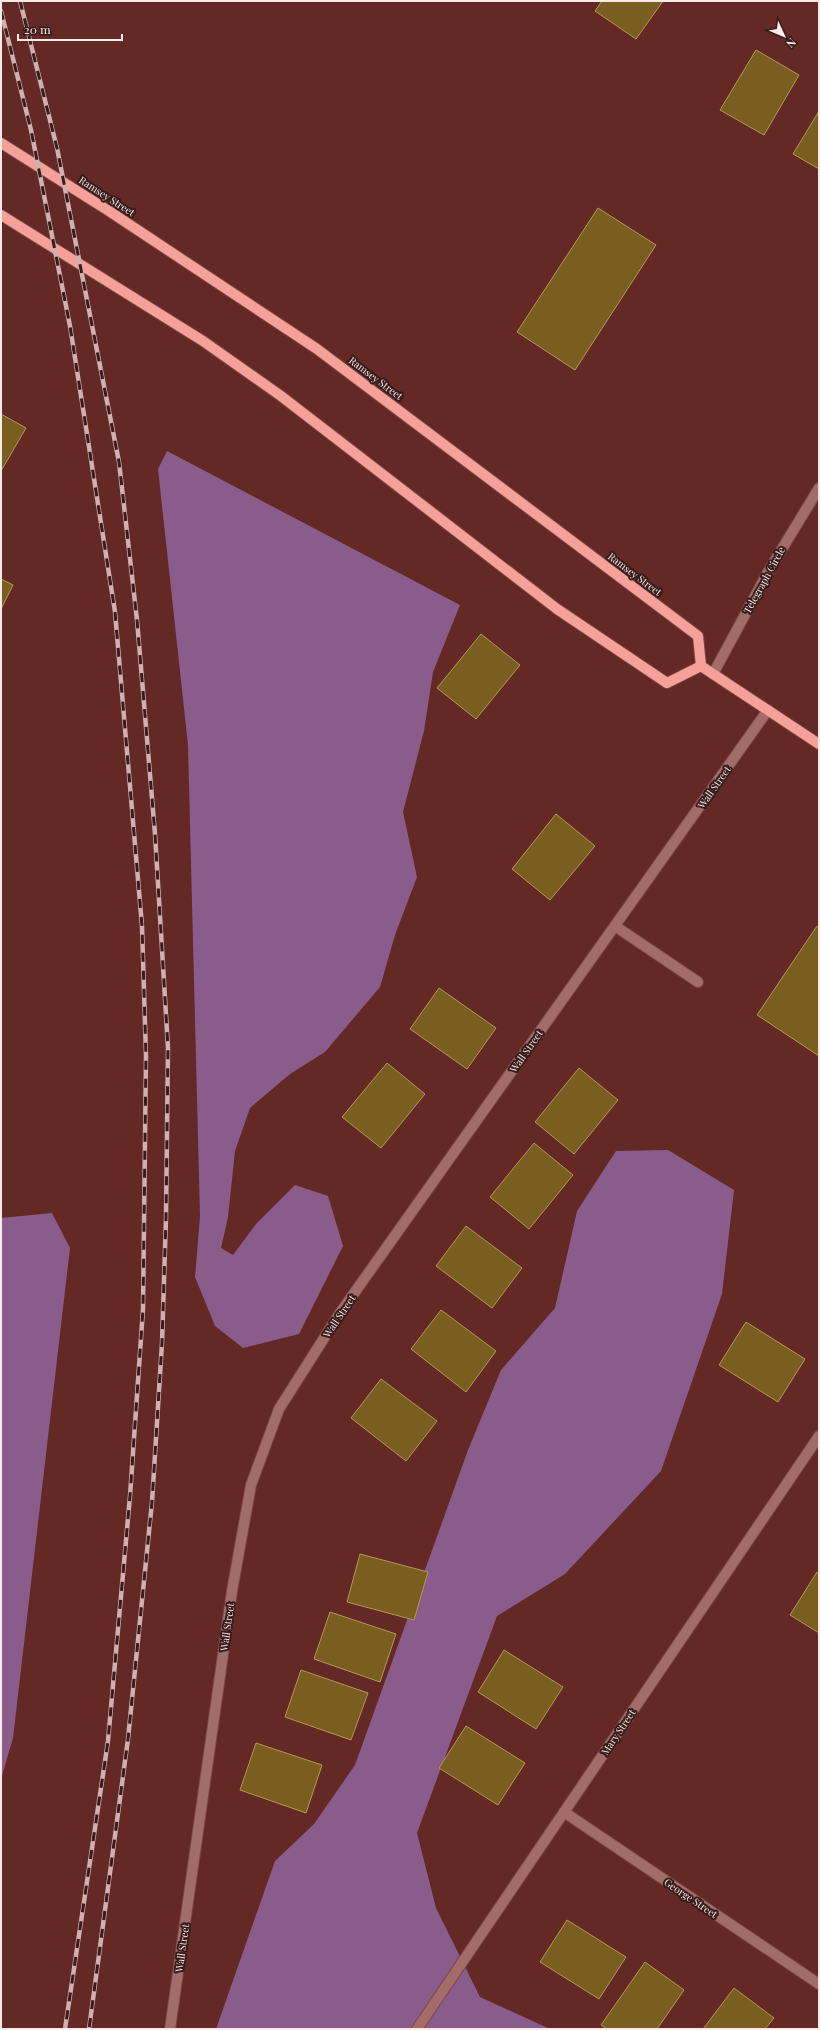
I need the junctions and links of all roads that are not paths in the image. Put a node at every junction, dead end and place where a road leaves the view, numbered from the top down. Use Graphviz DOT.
graph roads {
  1 [pos="1,143"];
  2 [pos="1,215"];
  3 [pos="819,488"];
  4 [pos="701,666"];
  5 [pos="713,674"];
  6 [pos="768,710"];
  7 [pos="819,744"];
  8 [pos="615,926"];
  9 [pos="698,982"];
  10 [pos="819,1436"];
  11 [pos="564,1812"];
  12 [pos="819,1984"];
  13 [pos="170,2029"];
  14 [pos="417,2029"];
  1 -- 4 [label="main road, Ramsey Street"];
  2 -- 4 [label="main road"];
  3 -- 5 [label="street, Telegraph Circle"];
  4 -- 5 [label="main road"];
  5 -- 6 [label="main road"];
  6 -- 7 [label="main road"];
  6 -- 8 [label="street, Wall Street"];
  8 -- 9 [label="street"];
  8 -- 13 [label="street, Wall Street"];
  10 -- 11 [label="street, Mary Street"];
  11 -- 12 [label="street, George Street"];
  11 -- 14 [label="street, Mary Street"];
}
